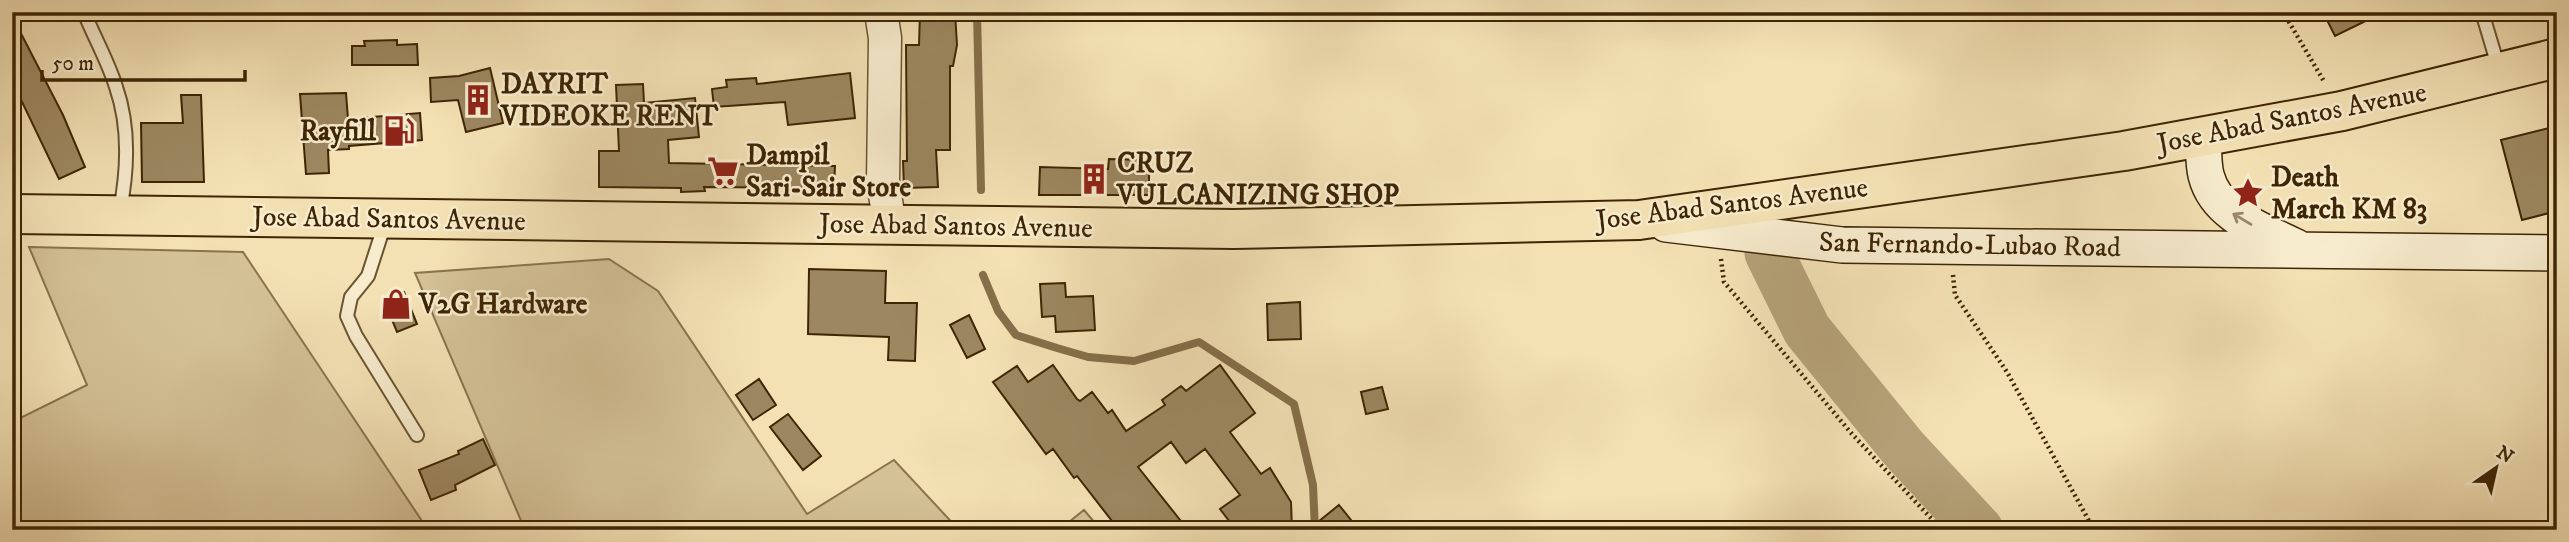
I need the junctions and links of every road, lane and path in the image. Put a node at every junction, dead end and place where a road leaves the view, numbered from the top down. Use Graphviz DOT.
graph roads {
  1 [pos="83,12"];
  2 [pos="881,12"];
  3 [pos="2283,12"];
  4 [pos="2482,12"];
  5 [pos="2557,58"];
  6 [pos="2500,73"];
  7 [pos="2342,111"];
  8 [pos="2203,136"];
  9 [pos="18,210"];
  10 [pos="120,215"];
  11 [pos="387,219"];
  12 [pos="1639,220"];
  13 [pos="890,226"];
  14 [pos="1718,230"];
  15 [pos="1950,247"];
  16 [pos="2302,250"];
  17 [pos="2554,258"];
  18 [pos="417,435"];
  19 [pos="1942,530"];
  20 [pos="2094,530"];
  1 -- 10 [label="lane"];
  2 -- 13 [label="street"];
  3 -- 7 [label="path"];
  4 -- 6 [label="lane"];
  5 -- 6 [label="highway, Jose Abad Santos Avenue"];
  6 -- 7 [label="highway, Jose Abad Santos Avenue"];
  7 -- 8 [label="highway, Jose Abad Santos Avenue"];
  8 -- 12 [label="highway, Jose Abad Santos Avenue"];
  16 -- 8 [label="main road, San Fernando-Lubao Road, one-way"];
  9 -- 10 [label="highway, Jose Abad Santos Avenue"];
  10 -- 11 [label="highway, Jose Abad Santos Avenue"];
  11 -- 13 [label="highway, Jose Abad Santos Avenue"];
  11 -- 18 [label="lane"];
  12 -- 13 [label="highway, Jose Abad Santos Avenue"];
  12 -- 14 [label="main road, San Fernando-Lubao Road"];
  14 -- 15 [label="main road, San Fernando-Lubao Road"];
  14 -- 19 [label="path"];
  15 -- 16 [label="main road, San Fernando-Lubao Road"];
  15 -- 20 [label="path"];
  16 -- 17 [label="main road, San Fernando-Lubao Road"];
}
